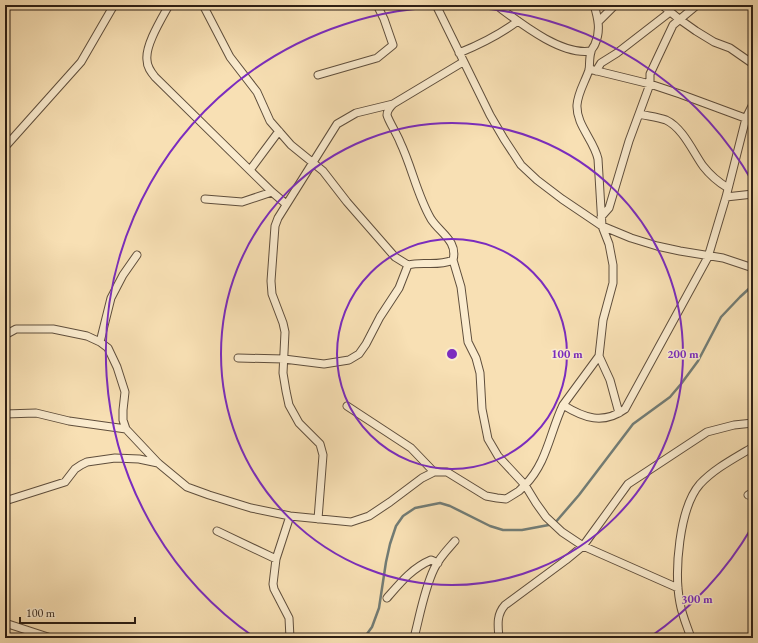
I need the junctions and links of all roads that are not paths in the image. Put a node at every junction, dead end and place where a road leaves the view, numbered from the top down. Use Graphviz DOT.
graph roads {
  1 [pos="114,5"];
  2 [pos="169,5"];
  3 [pos="203,5"];
  4 [pos="377,5"];
  5 [pos="436,5"];
  6 [pos="496,5"];
  7 [pos="594,5"];
  8 [pos="616,5"];
  9 [pos="662,5"];
  10 [pos="697,5"];
  11 [pos="670,12"];
  12 [pos="679,19"];
  13 [pos="518,21"];
  14 [pos="599,21"];
  15 [pos="591,51"];
  16 [pos="459,53"];
  17 [pos="463,62"];
  18 [pos="753,64"];
  19 [pos="592,70"];
  20 [pos="318,75"];
  21 [pos="650,84"];
  22 [pos="393,104"];
  23 [pos="753,104"];
  24 [pos="639,114"];
  25 [pos="749,120"];
  26 [pos="279,131"];
  27 [pos="5,147"];
  28 [pos="313,163"];
  29 [pos="250,170"];
  30 [pos="728,188"];
  31 [pos="272,192"];
  32 [pos="753,194"];
  33 [pos="726,197"];
  34 [pos="204,199"];
  35 [pos="286,204"];
  36 [pos="601,217"];
  37 [pos="602,226"];
  38 [pos="137,255"];
  39 [pos="708,257"];
  40 [pos="453,260"];
  41 [pos="408,265"];
  42 [pos="753,268"];
  43 [pos="5,335"];
  44 [pos="100,342"];
  45 [pos="599,356"];
  46 [pos="238,358"];
  47 [pos="284,359"];
  48 [pos="563,405"];
  49 [pos="347,406"];
  50 [pos="619,413"];
  51 [pos="5,414"];
  52 [pos="753,423"];
  53 [pos="126,429"];
  54 [pos="753,447"];
  55 [pos="158,463"];
  56 [pos="434,472"];
  57 [pos="525,485"];
  58 [pos="5,501"];
  59 [pos="290,516"];
  60 [pos="318,519"];
  61 [pos="217,531"];
  62 [pos="455,541"];
  63 [pos="583,546"];
  64 [pos="276,559"];
  65 [pos="438,563"];
  66 [pos="678,588"];
  67 [pos="387,598"];
  68 [pos="5,623"];
  69 [pos="51,638"];
  70 [pos="290,638"];
  71 [pos="414,638"];
  72 [pos="499,638"];
  73 [pos="691,638"];
  1 -- 27 [label="street"];
  2 -- 29 [label="street"];
  3 -- 26 [label="street"];
  4 -- 20 [label="street"];
  5 -- 16 [label="street"];
  6 -- 13 [label="street"];
  7 -- 14 [label="street"];
  8 -- 14 [label="street"];
  9 -- 11 [label="street"];
  10 -- 12 [label="street"];
  11 -- 12 [label="street"];
  11 -- 19 [label="street"];
  12 -- 18 [label="street"];
  12 -- 21 [label="street"];
  13 -- 15 [label="street"];
  13 -- 16 [label="street"];
  14 -- 15 [label="street"];
  15 -- 19 [label="street"];
  16 -- 17 [label="street"];
  17 -- 22 [label="street"];
  17 -- 37 [label="street"];
  19 -- 21 [label="street"];
  19 -- 36 [label="street"];
  21 -- 24 [label="street"];
  21 -- 25 [label="street"];
  22 -- 28 [label="street"];
  22 -- 40 [label="street"];
  23 -- 25 [label="street"];
  24 -- 30 [label="street"];
  24 -- 36 [label="street"];
  25 -- 30 [label="street"];
  26 -- 28 [label="street"];
  26 -- 29 [label="street"];
  28 -- 35 [label="street"];
  28 -- 41 [label="street"];
  29 -- 31 [label="street"];
  30 -- 33 [label="street"];
  31 -- 34 [label="street"];
  31 -- 35 [label="street"];
  32 -- 33 [label="street"];
  33 -- 39 [label="street"];
  35 -- 47 [label="street"];
  36 -- 37 [label="street"];
  37 -- 39 [label="street"];
  37 -- 45 [label="street"];
  38 -- 44 [label="street"];
  39 -- 42 [label="street"];
  39 -- 50 [label="street"];
  40 -- 41 [label="street"];
  40 -- 57 [label="street"];
  41 -- 47 [label="street"];
  43 -- 44 [label="street"];
  44 -- 53 [label="street"];
  45 -- 48 [label="street"];
  45 -- 50 [label="street"];
  46 -- 47 [label="street"];
  47 -- 60 [label="street"];
  48 -- 50 [label="street"];
  48 -- 57 [label="street"];
  49 -- 56 [label="street"];
  51 -- 53 [label="street"];
  52 -- 63 [label="street"];
  53 -- 55 [label="street"];
  54 -- 66 [label="street"];
  55 -- 58 [label="street"];
  55 -- 59 [label="street"];
  56 -- 57 [label="street"];
  56 -- 60 [label="street"];
  57 -- 63 [label="street"];
  59 -- 60 [label="street"];
  59 -- 64 [label="street"];
  61 -- 64 [label="street"];
  62 -- 65 [label="street"];
  63 -- 66 [label="street"];
  63 -- 72 [label="street"];
  64 -- 70 [label="street"];
  65 -- 67 [label="street"];
  65 -- 71 [label="street"];
  66 -- 73 [label="street"];
  68 -- 69 [label="street"];
}
